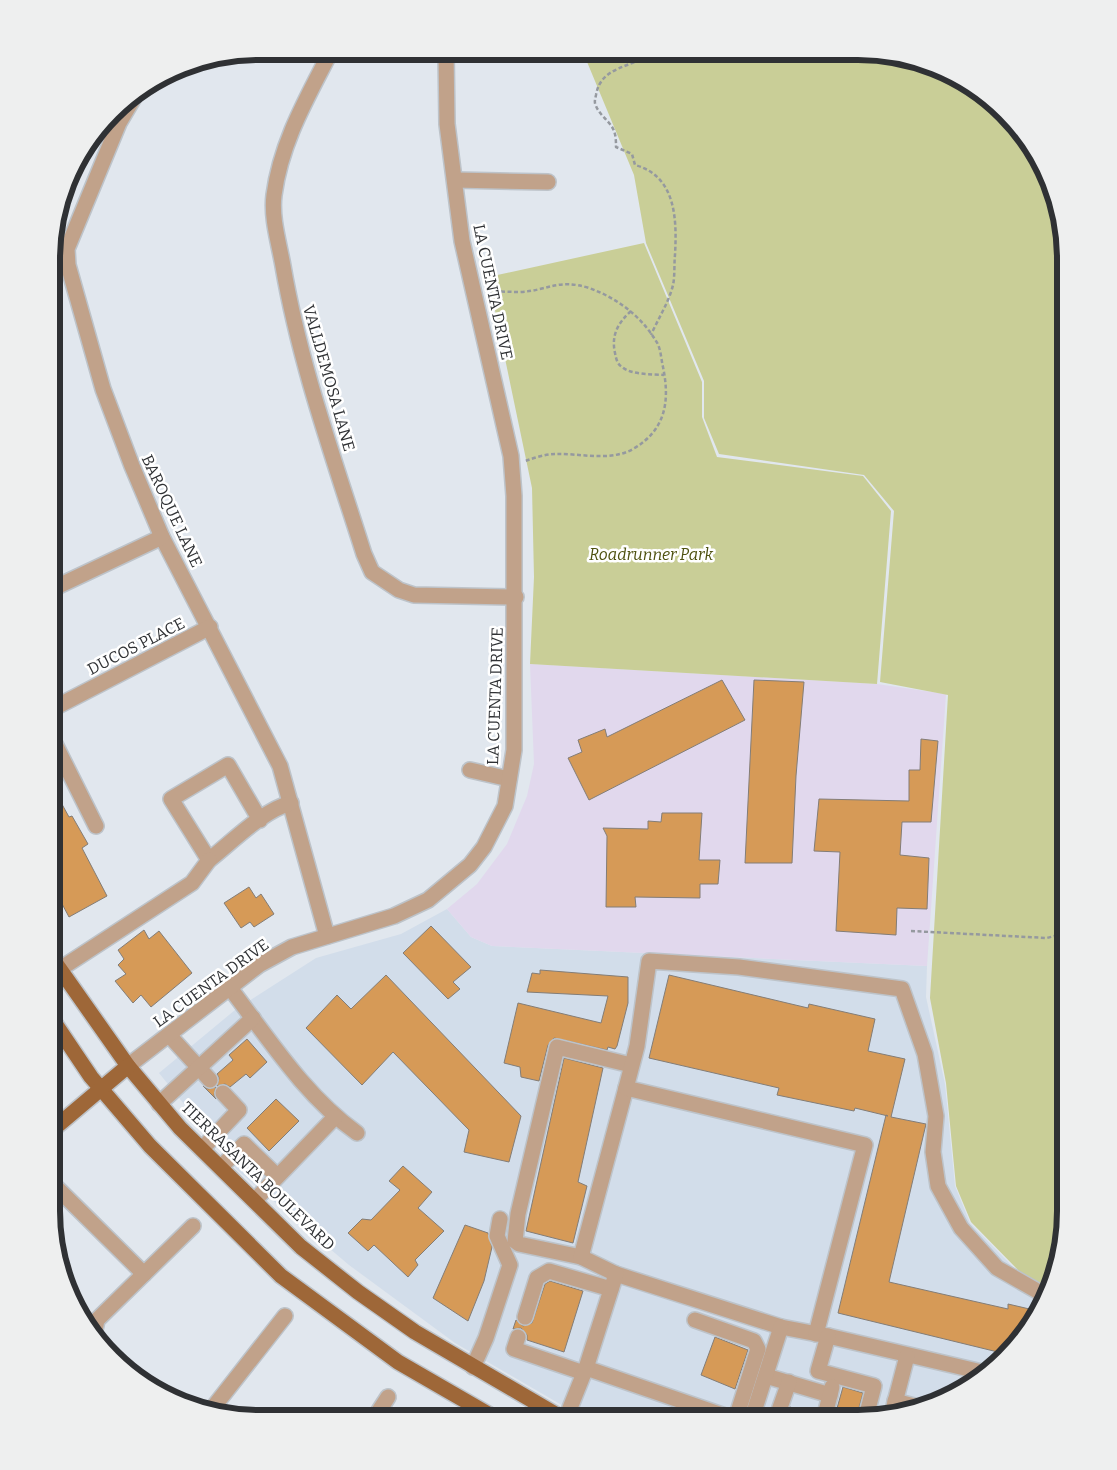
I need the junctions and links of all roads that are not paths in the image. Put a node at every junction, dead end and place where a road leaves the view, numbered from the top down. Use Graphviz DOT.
graph roads {
  1 [pos="327,60"];
  2 [pos="446,60"];
  3 [pos="126,110"];
  4 [pos="455,180"];
  5 [pos="548,182"];
  6 [pos="162,537"];
  7 [pos="60,585"];
  8 [pos="516,597"];
  9 [pos="210,628"];
  10 [pos="60,705"];
  11 [pos="60,754"];
  12 [pos="470,770"];
  13 [pos="510,779"];
  14 [pos="290,803"];
  15 [pos="260,820"];
  16 [pos="96,826"];
  17 [pos="209,860"];
  18 [pos="327,936"];
  19 [pos="60,961"];
  20 [pos="60,969"];
  21 [pos="230,988"];
  22 [pos="252,1018"];
  23 [pos="60,1031"];
  24 [pos="169,1036"];
  25 [pos="631,1065"];
  26 [pos="128,1066"];
  27 [pos="199,1067"];
  28 [pos="210,1080"];
  29 [pos="101,1088"];
  30 [pos="626,1088"];
  31 [pos="223,1093"];
  32 [pos="159,1104"];
  33 [pos="334,1117"];
  34 [pos="60,1123"];
  35 [pos="358,1133"];
  36 [pos="202,1149"];
  37 [pos="221,1167"];
  38 [pos="277,1176"];
  39 [pos="60,1190"];
  40 [pos="255,1200"];
  41 [pos="500,1219"];
  42 [pos="193,1226"];
  43 [pos="581,1257"];
  44 [pos="144,1274"];
  45 [pos="616,1274"];
  46 [pos="611,1289"];
  47 [pos="1039,1292"];
  48 [pos="285,1316"];
  49 [pos="525,1317"];
  50 [pos="695,1320"];
  51 [pos="96,1324"];
  52 [pos="781,1327"];
  53 [pos="822,1335"];
  54 [pos="518,1337"];
  55 [pos="907,1356"];
  56 [pos="473,1367"];
  57 [pos="585,1371"];
  58 [pos="976,1371"];
  59 [pos="766,1376"];
  60 [pos="835,1376"];
  61 [pos="789,1382"];
  62 [pos="830,1395"];
  63 [pos="388,1397"];
  64 [pos="215,1405"];
  65 [pos="894,1406"];
  66 [pos="380,1410"];
  67 [pos="481,1410"];
  68 [pos="550,1410"];
  69 [pos="568,1410"];
  70 [pos="706,1410"];
  71 [pos="739,1410"];
  72 [pos="755,1410"];
  73 [pos="779,1410"];
  74 [pos="826,1410"];
  75 [pos="868,1410"];
  1 -- 8 [label="street, VALLDEMOSA LANE"];
  2 -- 4 [label="street, LA CUENTA DRIVE"];
  3 -- 6 [label="street, BAROQUE LANE"];
  4 -- 5 [label="street"];
  4 -- 8 [label="street, LA CUENTA DRIVE"];
  6 -- 7 [label="street"];
  6 -- 9 [label="street, BAROQUE LANE"];
  8 -- 13 [label="street, LA CUENTA DRIVE"];
  9 -- 10 [label="street, DUCOS PLACE"];
  9 -- 14 [label="street, BAROQUE LANE"];
  11 -- 16 [label="street"];
  12 -- 13 [label="street"];
  13 -- 18 [label="street, LA CUENTA DRIVE"];
  14 -- 15 [label="street"];
  14 -- 18 [label="street, BAROQUE LANE"];
  15 -- 17 [label="street"];
  15 -- 17 [label="street"];
  17 -- 19 [label="street"];
  18 -- 21 [label="street, LA CUENTA DRIVE"];
  20 -- 26 [label="main road, TIERRASANTA BOULEVARD"];
  21 -- 22 [label="street"];
  21 -- 24 [label="street, LA CUENTA DRIVE"];
  22 -- 27 [label="street"];
  22 -- 33 [label="street"];
  23 -- 29 [label="main road"];
  24 -- 26 [label="street, LA CUENTA DRIVE"];
  24 -- 27 [label="street"];
  25 -- 30 [label="street"];
  25 -- 43 [label="street"];
  25 -- 47 [label="street"];
  26 -- 29 [label="main road, LA CUENTA DRIVE"];
  26 -- 32 [label="main road, TIERRASANTA BOULEVARD"];
  27 -- 28 [label="street"];
  27 -- 32 [label="street"];
  29 -- 34 [label="main road, LA CUENTA DRIVE"];
  29 -- 67 [label="main road"];
  30 -- 43 [label="street"];
  30 -- 53 [label="street"];
  31 -- 36 [label="street"];
  32 -- 36 [label="main road, TIERRASANTA BOULEVARD"];
  33 -- 35 [label="street"];
  33 -- 38 [label="street"];
  36 -- 37 [label="main road, TIERRASANTA BOULEVARD"];
  37 -- 38 [label="street"];
  37 -- 40 [label="main road, TIERRASANTA BOULEVARD"];
  38 -- 40 [label="street"];
  39 -- 44 [label="street"];
  40 -- 56 [label="main road, TIERRASANTA BOULEVARD"];
  41 -- 56 [label="street"];
  42 -- 44 [label="street"];
  43 -- 45 [label="street"];
  44 -- 51 [label="street"];
  45 -- 46 [label="street"];
  45 -- 52 [label="street"];
  46 -- 49 [label="street"];
  46 -- 57 [label="street"];
  48 -- 64 [label="street"];
  50 -- 71 [label="street"];
  52 -- 53 [label="street"];
  52 -- 59 [label="street"];
  53 -- 55 [label="street"];
  53 -- 60 [label="street"];
  54 -- 57 [label="street"];
  55 -- 58 [label="street"];
  55 -- 65 [label="street"];
  56 -- 68 [label="main road, TIERRASANTA BOULEVARD"];
  57 -- 69 [label="street"];
  57 -- 70 [label="street"];
  59 -- 61 [label="street"];
  59 -- 72 [label="street"];
  60 -- 62 [label="street"];
  60 -- 75 [label="street"];
  61 -- 62 [label="street"];
  61 -- 73 [label="street"];
  62 -- 74 [label="street"];
  63 -- 66 [label="street"];
}
